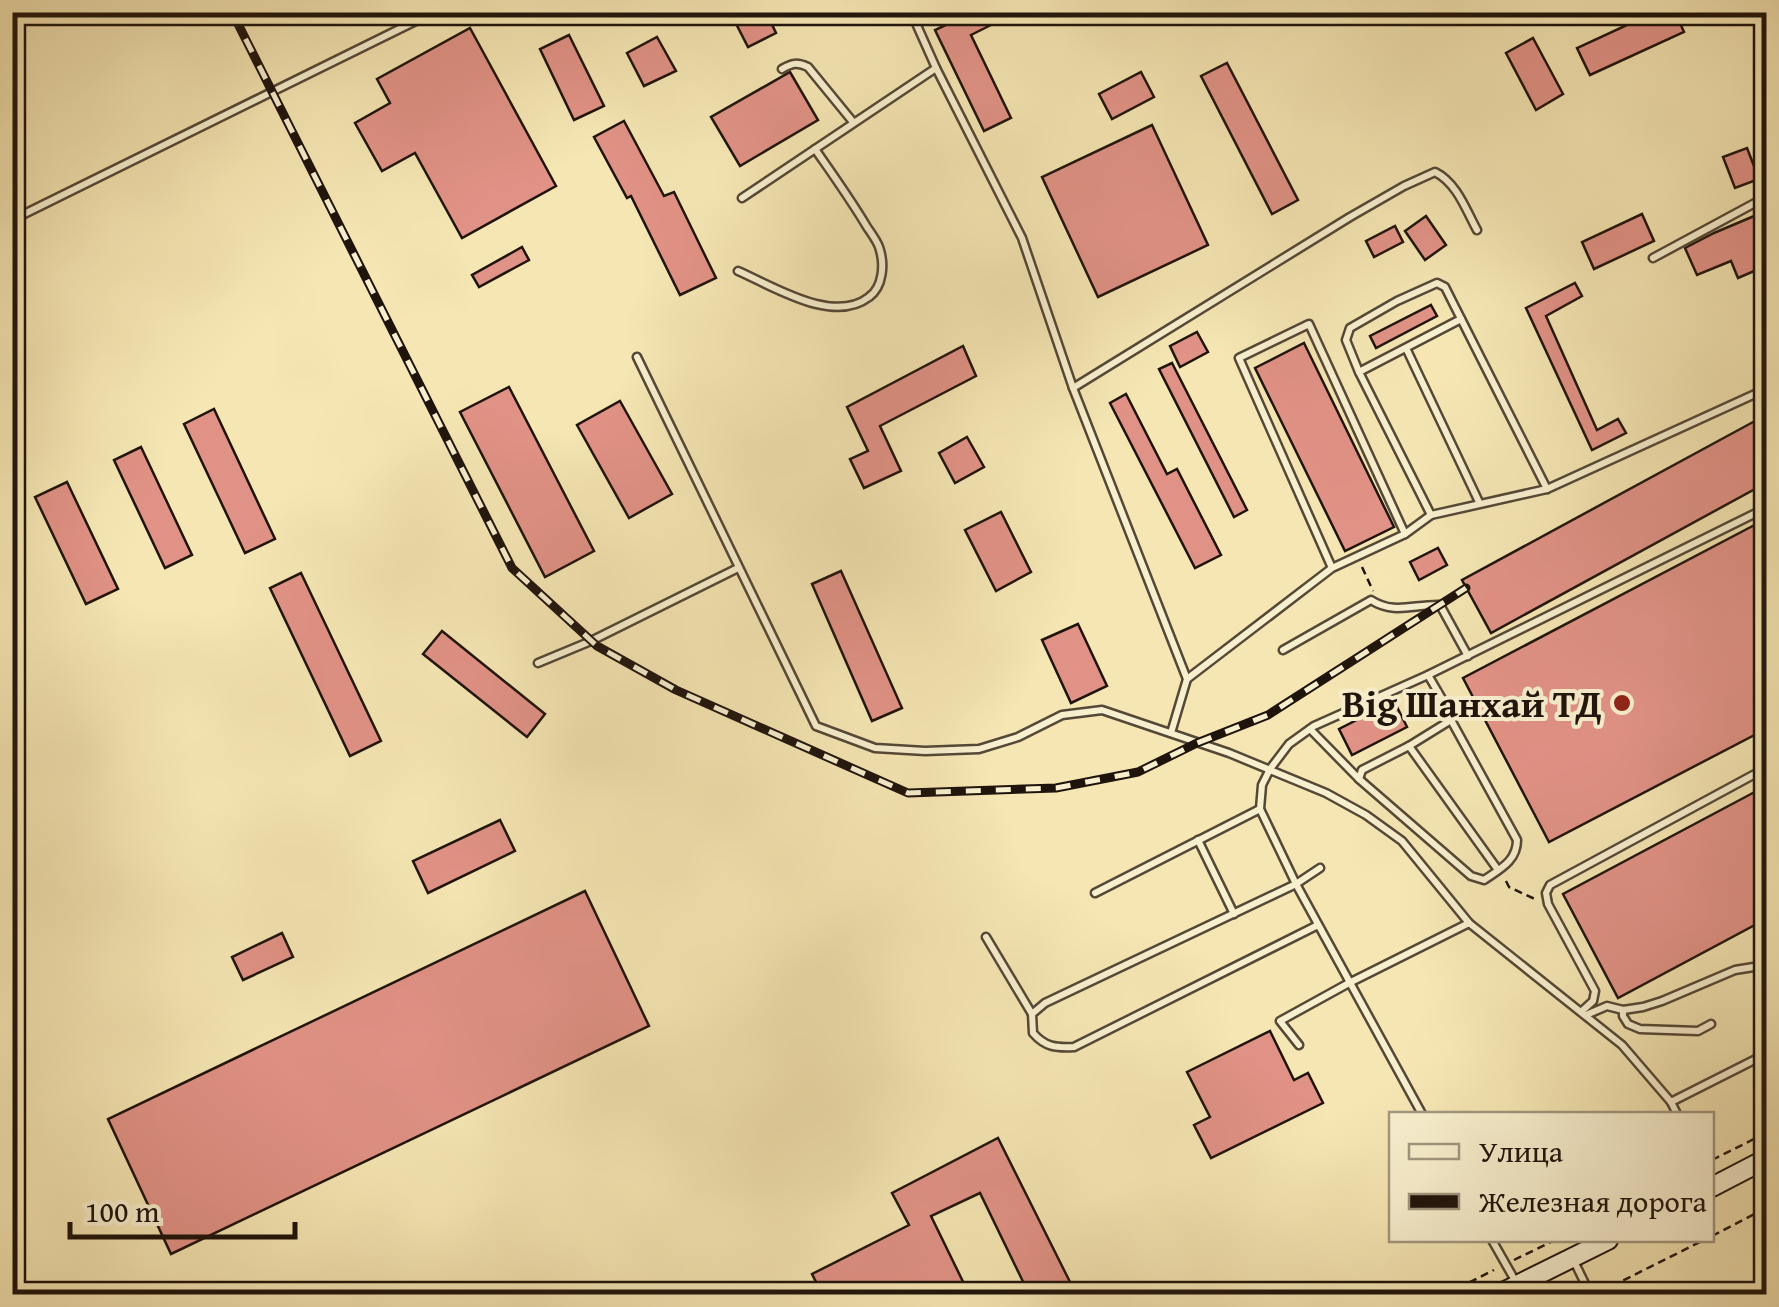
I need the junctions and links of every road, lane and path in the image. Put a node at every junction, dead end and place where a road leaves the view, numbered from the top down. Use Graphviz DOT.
graph roads {
  1 [pos="36,12"];
  2 [pos="434,12"];
  3 [pos="911,12"];
  4 [pos="12,24"];
  5 [pos="936,68"];
  6 [pos="782,69"];
  7 [pos="852,122"];
  8 [pos="815,149"];
  9 [pos="1766,197"];
  10 [pos="742,198"];
  11 [pos="12,220"];
  12 [pos="1477,230"];
  13 [pos="1653,258"];
  14 [pos="738,271"];
  15 [pos="1461,319"];
  16 [pos="1406,348"];
  17 [pos="638,357"];
  18 [pos="1359,372"];
  19 [pos="1073,388"];
  20 [pos="1766,389"];
  21 [pos="1547,488"];
  22 [pos="1479,502"];
  23 [pos="1766,508"];
  24 [pos="1431,515"];
  25 [pos="1405,534"];
  26 [pos="1357,556"];
  27 [pos="738,568"];
  28 [pos="1332,568"];
  29 [pos="1371,600"];
  30 [pos="1284,650"];
  31 [pos="1468,656"];
  32 [pos="538,664"];
  33 [pos="1428,675"];
  34 [pos="1187,679"];
  35 [pos="1451,720"];
  36 [pos="1310,729"];
  37 [pos="1171,733"];
  38 [pos="1409,746"];
  39 [pos="1766,768"];
  40 [pos="1270,769"];
  41 [pos="1358,780"];
  42 [pos="1260,809"];
  43 [pos="1198,840"];
  44 [pos="1320,868"];
  45 [pos="1498,870"];
  46 [pos="1296,884"];
  47 [pos="1095,893"];
  48 [pos="1548,904"];
  49 [pos="1234,914"];
  50 [pos="1469,923"];
  51 [pos="1318,925"];
  52 [pos="986,937"];
  53 [pos="1766,965"];
  54 [pos="1349,983"];
  55 [pos="1623,1010"];
  56 [pos="1584,1013"];
  57 [pos="1032,1014"];
  58 [pos="1711,1024"];
  59 [pos="1299,1046"];
  60 [pos="1766,1054"];
  61 [pos="1672,1102"];
  62 [pos="1421,1112"];
  63 [pos="1676,1112"];
  64 [pos="1766,1132"];
  65 [pos="1714,1159"];
  66 [pos="1766,1159"];
  67 [pos="1714,1186"];
  68 [pos="1766,1208"];
  69 [pos="1714,1235"];
  70 [pos="1493,1242"];
  71 [pos="1604,1242"];
  72 [pos="1700,1242"];
  73 [pos="1572,1258"];
  74 [pos="1518,1285"];
  75 [pos="1499,1294"];
  76 [pos="1592,1294"];
  1 -- 4 [label="lane"];
  2 -- 11 [label="lane"];
  3 -- 5 [label="lane"];
  5 -- 7 [label="lane"];
  5 -- 19 [label="lane"];
  6 -- 7 [label="lane"];
  7 -- 8 [label="lane"];
  8 -- 10 [label="lane"];
  8 -- 14 [label="lane"];
  9 -- 13 [label="lane"];
  12 -- 19 [label="lane"];
  15 -- 16 [label="lane"];
  15 -- 18 [label="lane"];
  15 -- 21 [label="lane"];
  16 -- 18 [label="lane"];
  16 -- 22 [label="lane"];
  17 -- 27 [label="lane"];
  18 -- 24 [label="lane"];
  19 -- 34 [label="lane"];
  20 -- 21 [label="lane"];
  21 -- 22 [label="lane"];
  22 -- 24 [label="lane"];
  23 -- 31 [label="lane"];
  24 -- 25 [label="lane"];
  25 -- 26 [label="lane"];
  25 -- 28 [label="lane"];
  26 -- 28 [label="lane"];
  26 -- 29 [label="path"];
  27 -- 32 [label="lane"];
  27 -- 37 [label="lane"];
  28 -- 34 [label="lane"];
  29 -- 30 [label="lane"];
  29 -- 31 [label="lane"];
  31 -- 33 [label="lane"];
  33 -- 35 [label="lane"];
  33 -- 36 [label="lane"];
  34 -- 37 [label="lane"];
  35 -- 38 [label="lane"];
  35 -- 45 [label="lane"];
  36 -- 40 [label="lane"];
  36 -- 41 [label="lane"];
  37 -- 40 [label="lane"];
  38 -- 41 [label="lane"];
  38 -- 45 [label="lane"];
  39 -- 48 [label="lane"];
  40 -- 42 [label="lane"];
  40 -- 50 [label="lane"];
  41 -- 45 [label="lane"];
  42 -- 43 [label="lane"];
  42 -- 46 [label="lane"];
  43 -- 47 [label="lane"];
  43 -- 49 [label="lane"];
  44 -- 46 [label="lane"];
  45 -- 48 [label="path"];
  46 -- 49 [label="lane"];
  46 -- 51 [label="lane"];
  48 -- 56 [label="lane"];
  49 -- 57 [label="lane"];
  50 -- 54 [label="lane"];
  50 -- 56 [label="lane"];
  51 -- 54 [label="lane"];
  51 -- 57 [label="lane"];
  52 -- 57 [label="lane"];
  53 -- 55 [label="lane"];
  54 -- 59 [label="lane"];
  54 -- 62 [label="lane"];
  55 -- 56 [label="lane"];
  55 -- 58 [label="lane"];
  56 -- 61 [label="lane"];
  60 -- 61 [label="lane"];
  61 -- 63 [label="lane"];
  64 -- 65 [label="path"];
  66 -- 67 [label="main road"];
  68 -- 69 [label="path"];
  70 -- 74 [label="lane"];
  71 -- 73 [label="main road"];
  72 -- 76 [label="path"];
  73 -- 74 [label="main road"];
  73 -- 76 [label="lane"];
  74 -- 75 [label="main road"];
}
